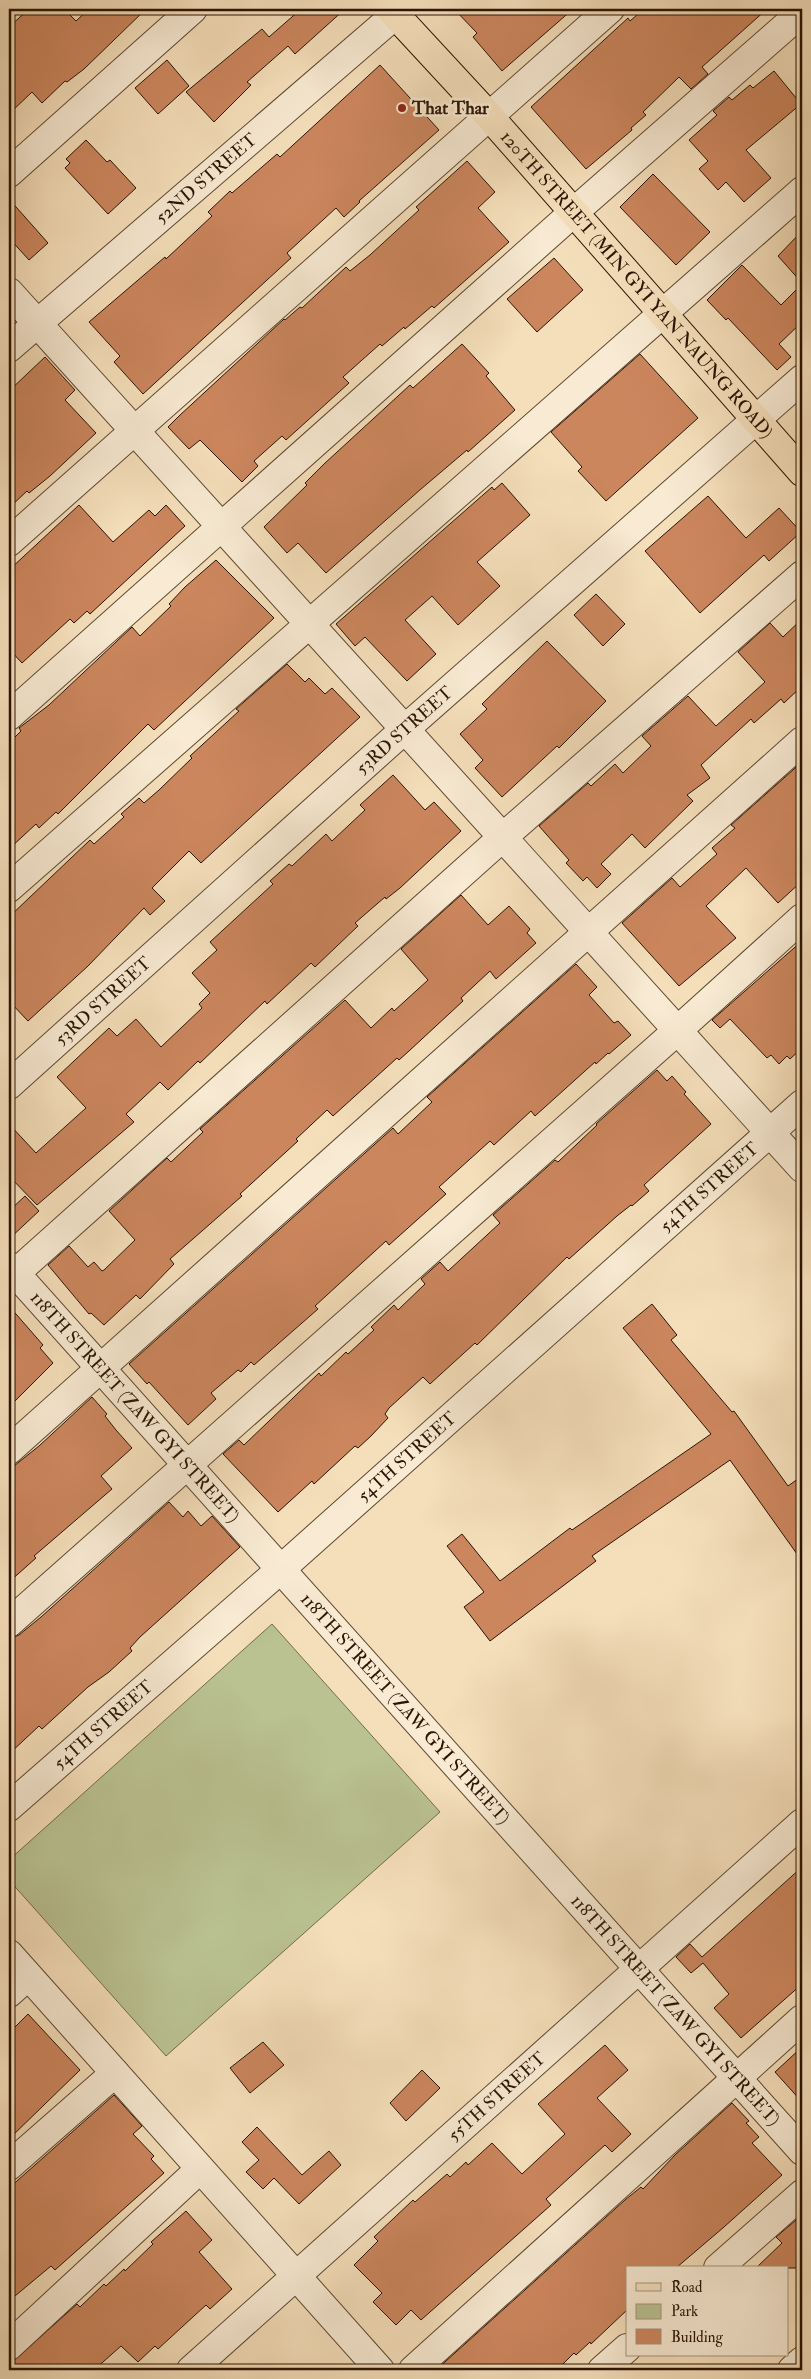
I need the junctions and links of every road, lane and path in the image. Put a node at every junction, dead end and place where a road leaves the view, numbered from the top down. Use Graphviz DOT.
graph roads {
  1 [pos="193,9"];
  2 [pos="610,9"];
  3 [pos="396,11"];
  4 [pos="802,12"];
  5 [pos="489,116"];
  6 [pos="9,173"];
  7 [pos="802,191"];
  8 [pos="574,212"];
  9 [pos="9,292"];
  10 [pos="663,314"];
  11 [pos="36,323"];
  12 [pos="9,348"];
  13 [pos="802,379"];
  14 [pos="755,420"];
  15 [pos="134,430"];
  16 [pos="802,472"];
  17 [pos="221,527"];
  18 [pos="9,542"];
  19 [pos="802,575"];
  20 [pos="309,623"];
  21 [pos="9,716"];
  22 [pos="405,729"];
  23 [pos="802,741"];
  24 [pos="503,837"];
  25 [pos="9,888"];
  26 [pos="802,918"];
  27 [pos="589,932"];
  28 [pos="678,1030"];
  29 [pos="9,1085"];
  30 [pos="802,1104"];
  31 [pos="771,1132"];
  32 [pos="802,1168"];
  33 [pos="11,1272"];
  34 [pos="100,1368"];
  35 [pos="9,1450"];
  36 [pos="188,1466"];
  37 [pos="281,1569"];
  38 [pos="9,1623"];
  39 [pos="9,1807"];
  40 [pos="802,1824"];
  41 [pos="9,1954"];
  42 [pos="640,1969"];
  43 [pos="18,1984"];
  44 [pos="802,2019"];
  45 [pos="115,2073"];
  46 [pos="736,2078"];
  47 [pos="802,2151"];
  48 [pos="9,2166"];
  49 [pos="200,2169"];
  50 [pos="802,2194"];
  51 [pos="720,2266"];
  52 [pos="296,2277"];
  53 [pos="9,2346"];
  54 [pos="626,2349"];
  55 [pos="802,2361"];
  56 [pos="190,2370"];
  57 [pos="380,2370"];
  58 [pos="413,2370"];
  59 [pos="602,2370"];
  60 [pos="792,2370"];
  1 -- 6 [label="street"];
  2 -- 5 [label="street"];
  3 -- 5 [label="main road, 120TH STREET (MIN GYI YAN NAUNG ROAD)"];
  3 -- 11 [label="street, 52ND STREET"];
  4 -- 8 [label="street"];
  5 -- 8 [label="main road, 120TH STREET (MIN GYI YAN NAUNG ROAD)"];
  5 -- 15 [label="street"];
  7 -- 10 [label="street"];
  8 -- 10 [label="main road, 120TH STREET (MIN GYI YAN NAUNG ROAD)"];
  8 -- 17 [label="street"];
  9 -- 11 [label="street"];
  10 -- 14 [label="main road, 120TH STREET (MIN GYI YAN NAUNG ROAD)"];
  10 -- 20 [label="street"];
  11 -- 12 [label="street, 52ND STREET"];
  11 -- 15 [label="street"];
  13 -- 14 [label="street, 53RD STREET"];
  14 -- 16 [label="main road, 120TH STREET (MIN GYI YAN NAUNG ROAD)"];
  14 -- 22 [label="street, 53RD STREET"];
  15 -- 17 [label="street"];
  15 -- 18 [label="street"];
  17 -- 20 [label="street"];
  17 -- 21 [label="street"];
  19 -- 24 [label="street"];
  20 -- 22 [label="street"];
  20 -- 25 [label="street"];
  22 -- 24 [label="street"];
  22 -- 29 [label="street, 53RD STREET"];
  23 -- 27 [label="street"];
  24 -- 27 [label="street"];
  24 -- 33 [label="street"];
  26 -- 28 [label="street"];
  27 -- 28 [label="street"];
  27 -- 34 [label="street"];
  28 -- 31 [label="street"];
  28 -- 36 [label="street"];
  30 -- 31 [label="street, 54TH STREET"];
  31 -- 32 [label="street"];
  31 -- 37 [label="street, 54TH STREET"];
  33 -- 34 [label="street, 118TH STREET (ZAW GYI STREET)"];
  34 -- 35 [label="street"];
  34 -- 36 [label="street, 118TH STREET (ZAW GYI STREET)"];
  36 -- 37 [label="street, 118TH STREET (ZAW GYI STREET)"];
  36 -- 38 [label="street"];
  37 -- 39 [label="street, 54TH STREET"];
  37 -- 42 [label="street, 118TH STREET (ZAW GYI STREET)"];
  40 -- 42 [label="street, 55TH STREET"];
  41 -- 43 [label="street"];
  42 -- 46 [label="street, 118TH STREET (ZAW GYI STREET)"];
  42 -- 52 [label="street, 55TH STREET"];
  43 -- 45 [label="street"];
  44 -- 46 [label="street"];
  45 -- 48 [label="street"];
  45 -- 49 [label="street"];
  46 -- 47 [label="street, 118TH STREET (ZAW GYI STREET)"];
  46 -- 58 [label="street"];
  49 -- 52 [label="street"];
  49 -- 53 [label="street"];
  50 -- 51 [label="street"];
  52 -- 56 [label="street, 55TH STREET"];
  52 -- 57 [label="street"];
  54 -- 59 [label="street"];
  55 -- 60 [label="street"];
}
